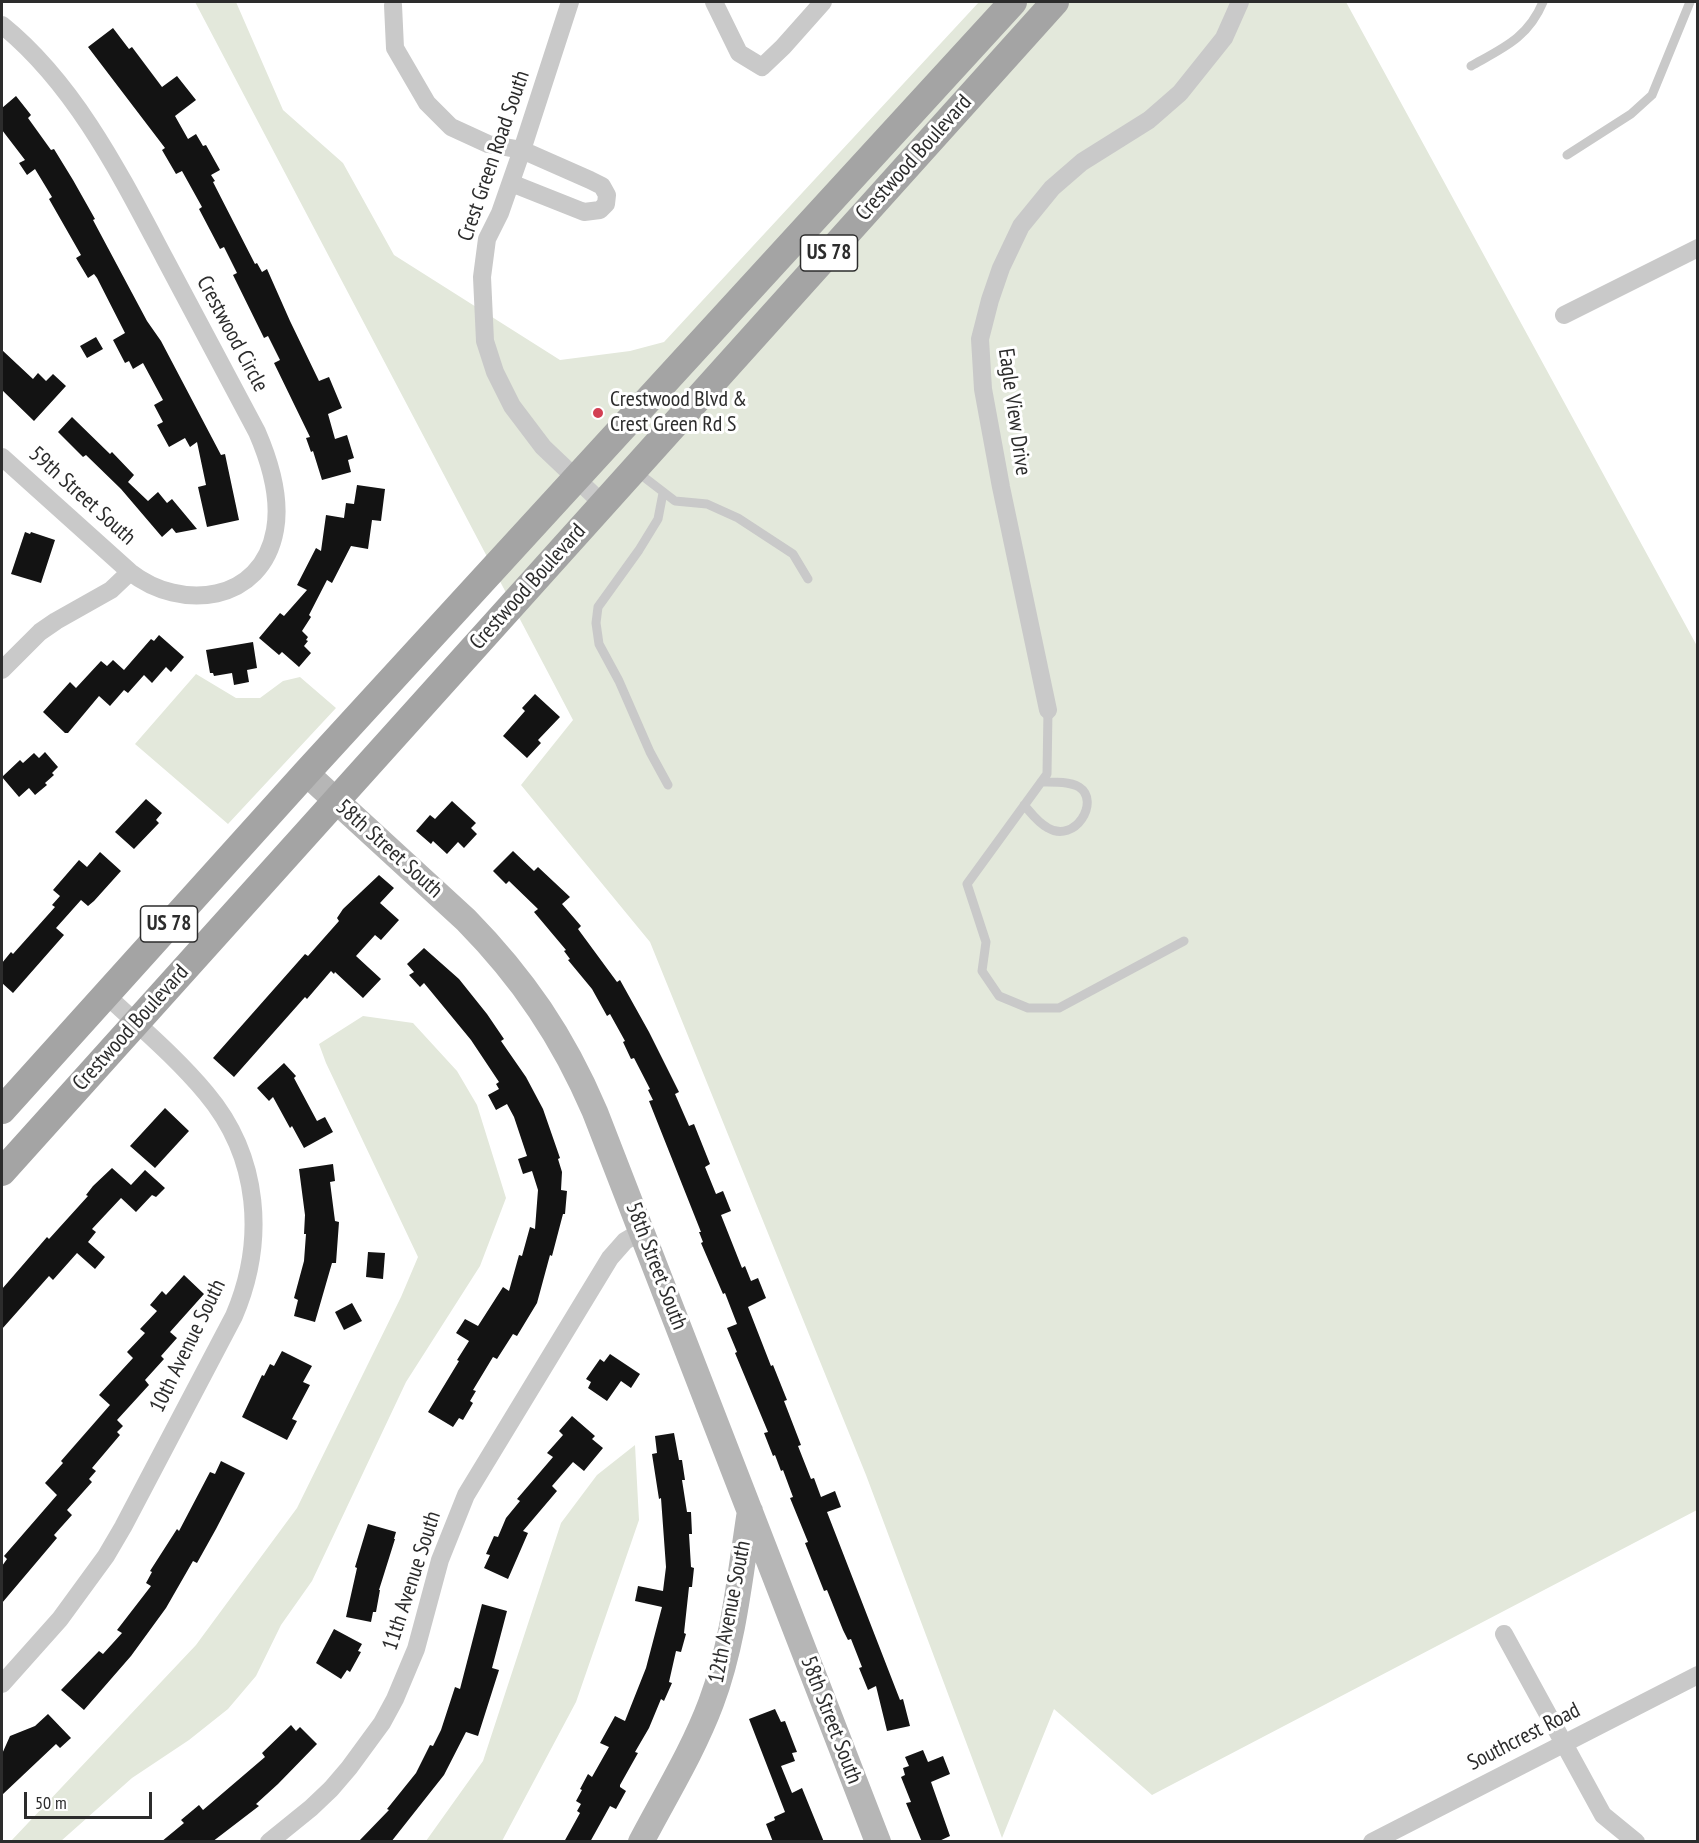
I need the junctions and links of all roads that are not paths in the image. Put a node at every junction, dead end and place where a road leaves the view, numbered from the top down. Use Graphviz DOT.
graph roads {
  1 [pos="570,2"];
  2 [pos="714,2"];
  3 [pos="823,2"];
  4 [pos="1013,2"];
  5 [pos="1055,2"];
  6 [pos="1240,2"];
  7 [pos="1543,2"];
  8 [pos="1690,2"];
  9 [pos="393,5"];
  10 [pos="2,25"];
  11 [pos="1471,66"];
  12 [pos="522,150"];
  13 [pos="1567,155"];
  14 [pos="511,183"];
  15 [pos="1698,248"];
  16 [pos="1564,315"];
  17 [pos="2,457"];
  18 [pos="634,470"];
  19 [pos="575,479"];
  20 [pos="663,493"];
  21 [pos="603,504"];
  22 [pos="130,572"];
  23 [pos="808,579"];
  24 [pos="2,670"];
  25 [pos="1048,710"];
  26 [pos="306,773"];
  27 [pos="1041,782"];
  28 [pos="668,785"];
  29 [pos="336,801"];
  30 [pos="1024,805"];
  31 [pos="1184,941"];
  32 [pos="105,994"];
  33 [pos="136,1023"];
  34 [pos="2,1110"];
  35 [pos="2,1172"];
  36 [pos="642,1231"];
  37 [pos="750,1510"];
  38 [pos="1504,1634"];
  39 [pos="1698,1675"];
  40 [pos="2,1684"];
  41 [pos="1564,1744"];
  42 [pos="269,1842"];
  43 [pos="641,1842"];
  44 [pos="878,1842"];
  45 [pos="1372,1842"];
  46 [pos="1636,1842"];
  1 -- 12 [label="street, Crest Green Road South"];
  2 -- 3 [label="street"];
  4 -- 19 [label="main road, Crestwood Boulevard / US 78"];
  5 -- 18 [label="main road, Crestwood Boulevard / US 78"];
  6 -- 25 [label="street, Eagle View Drive"];
  7 -- 11 [label="lane"];
  8 -- 13 [label="lane"];
  9 -- 12 [label="street"];
  10 -- 22 [label="street, Crestwood Circle"];
  12 -- 14 [label="street, Crest Green Road South"];
  12 -- 14 [label="street"];
  14 -- 19 [label="street, Crest Green Road South"];
  15 -- 16 [label="street"];
  17 -- 22 [label="street, 59th Street South"];
  18 -- 20 [label="lane"];
  18 -- 21 [label="main road, Crestwood Boulevard / US 78"];
  19 -- 21 [label="street, Crest Green Road South"];
  19 -- 26 [label="main road, Crestwood Boulevard / US 78"];
  20 -- 23 [label="lane"];
  20 -- 28 [label="lane"];
  21 -- 29 [label="main road, Crestwood Boulevard / US 78"];
  22 -- 24 [label="street"];
  25 -- 27 [label="lane"];
  26 -- 29 [label="street, 58th Street South"];
  26 -- 32 [label="main road, Crestwood Boulevard / US 78"];
  27 -- 30 [label="lane"];
  27 -- 30 [label="lane"];
  29 -- 33 [label="main road, Crestwood Boulevard / US 78"];
  29 -- 36 [label="street, 58th Street South"];
  30 -- 31 [label="lane"];
  32 -- 33 [label="street, 10th Avenue South"];
  32 -- 34 [label="main road, Crestwood Boulevard / US 78"];
  33 -- 35 [label="main road, Crestwood Boulevard / US 78"];
  33 -- 40 [label="street, 10th Avenue South"];
  36 -- 37 [label="street, 58th Street South"];
  36 -- 42 [label="street, 11th Avenue South"];
  37 -- 43 [label="street, 12th Avenue South"];
  37 -- 44 [label="street, 58th Street South"];
  38 -- 41 [label="street"];
  39 -- 41 [label="street, Southcrest Road"];
  41 -- 45 [label="street, Southcrest Road"];
  41 -- 46 [label="street"];
}
